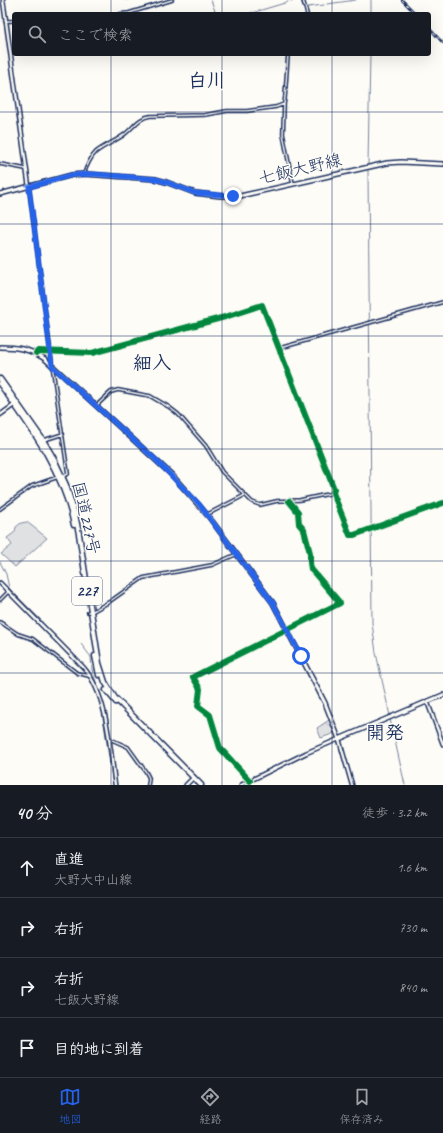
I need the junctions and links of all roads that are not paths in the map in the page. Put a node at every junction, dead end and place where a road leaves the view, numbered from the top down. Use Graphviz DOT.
graph roads {
  1 [pos="2,0"];
  2 [pos="172,0"];
  3 [pos="303,0"];
  4 [pos="131,12"];
  5 [pos="306,12"];
  6 [pos="5,21"];
  7 [pos="12,21"];
  8 [pos="288,56"];
  9 [pos="284,104"];
  10 [pos="0,164"];
  11 [pos="443,164"];
  12 [pos="26,169"];
  13 [pos="84,174"];
  14 [pos="293,184"];
  15 [pos="29,187"];
  16 [pos="0,194"];
  17 [pos="443,302"];
  18 [pos="0,347"];
  19 [pos="280,348"];
  20 [pos="51,352"];
  21 [pos="36,353"];
  22 [pos="53,367"];
  23 [pos="0,379"];
  24 [pos="0,384"];
  25 [pos="16,404"];
  26 [pos="96,406"];
  27 [pos="0,415"];
  28 [pos="63,434"];
  29 [pos="42,441"];
  30 [pos="61,476"];
  31 [pos="333,493"];
  32 [pos="245,495"];
  33 [pos="289,501"];
  34 [pos="443,503"];
  35 [pos="0,509"];
  36 [pos="207,514"];
  37 [pos="237,554"];
  38 [pos="0,582"];
  39 [pos="9,592"];
  40 [pos="1,599"];
  41 [pos="89,612"];
  42 [pos="0,622"];
  43 [pos="288,630"];
  44 [pos="91,676"];
  45 [pos="109,692"];
  46 [pos="443,694"];
  47 [pos="100,697"];
  48 [pos="427,701"];
  49 [pos="108,739"];
  50 [pos="339,739"];
  51 [pos="443,744"];
  52 [pos="193,778"];
  53 [pos="250,781"];
  54 [pos="115,785"];
  55 [pos="148,785"];
  56 [pos="186,785"];
  57 [pos="197,785"];
  58 [pos="201,785"];
  59 [pos="242,785"];
  60 [pos="352,785"];
  1 -- 6 [label="street"];
  2 -- 4 [label="street"];
  3 -- 5 [label="street"];
  6 -- 7 [label="street"];
  6 -- 12 [label="street"];
  8 -- 9 [label="street"];
  9 -- 13 [label="street"];
  9 -- 14 [label="street"];
  10 -- 12 [label="street"];
  11 -- 14 [label="main road, 七飯大野線"];
  12 -- 15 [label="street"];
  13 -- 14 [label="main road, 七飯大野線"];
  13 -- 15 [label="main road, 七飯大野線"];
  15 -- 16 [label="main road, 七飯大野線"];
  15 -- 20 [label="street"];
  17 -- 19 [label="street"];
  18 -- 21 [label="main road"];
  19 -- 20 [label="street"];
  19 -- 31 [label="street"];
  20 -- 21 [label="street"];
  20 -- 22 [label="street"];
  21 -- 22 [label="main road"];
  22 -- 26 [label="main road"];
  22 -- 28 [label="street"];
  23 -- 25 [label="highway, 国道227号 / 227"];
  24 -- 25 [label="highway, 国道227号 / 227"];
  25 -- 27 [label="street"];
  25 -- 29 [label="highway, 国道227号 / 227"];
  26 -- 32 [label="street"];
  26 -- 36 [label="main road"];
  28 -- 29 [label="street"];
  28 -- 30 [label="street"];
  29 -- 30 [label="highway, 国道227号 / 227"];
  30 -- 35 [label="street"];
  30 -- 41 [label="highway, 国道227号 / 227"];
  31 -- 33 [label="street"];
  31 -- 34 [label="street"];
  32 -- 33 [label="street"];
  32 -- 36 [label="street"];
  33 -- 43 [label="street"];
  36 -- 37 [label="main road"];
  37 -- 41 [label="street"];
  37 -- 43 [label="main road"];
  38 -- 39 [label="street"];
  39 -- 40 [label="street"];
  39 -- 44 [label="street"];
  41 -- 45 [label="highway, 国道227号 / 227"];
  42 -- 44 [label="street"];
  43 -- 50 [label="main road"];
  43 -- 53 [label="street"];
  44 -- 47 [label="street"];
  45 -- 47 [label="street"];
  45 -- 52 [label="highway, 国道227号 / 227"];
  46 -- 48 [label="main road"];
  47 -- 49 [label="street"];
  48 -- 50 [label="main road"];
  48 -- 51 [label="street"];
  49 -- 54 [label="street"];
  49 -- 55 [label="street"];
  50 -- 53 [label="street"];
  50 -- 60 [label="street"];
  52 -- 56 [label="street"];
  52 -- 57 [label="highway, 国道227号 / 227"];
  52 -- 58 [label="highway, 国道227号 / 227"];
  53 -- 59 [label="street"];
}
